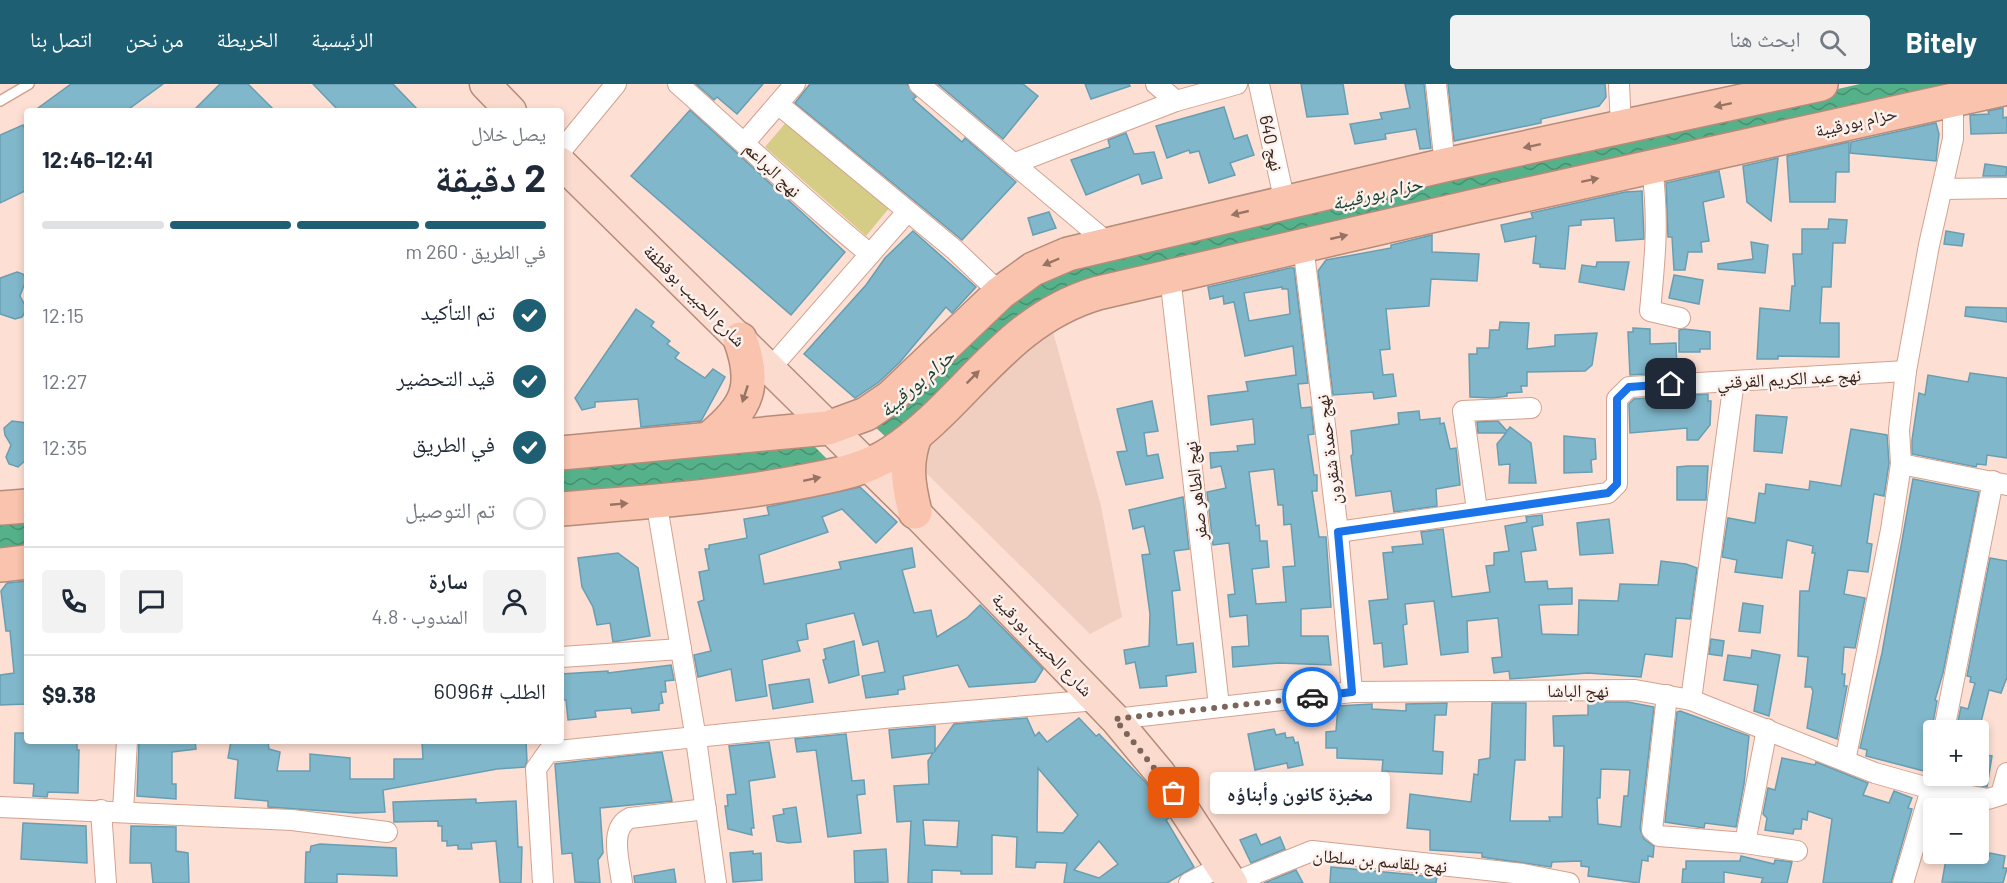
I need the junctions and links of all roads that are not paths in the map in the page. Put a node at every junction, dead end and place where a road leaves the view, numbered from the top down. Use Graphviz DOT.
graph roads {
  1 [pos="29,84"];
  2 [pos="485,84"];
  3 [pos="616,84"];
  4 [pos="678,84"];
  5 [pos="795,84"];
  6 [pos="919,84"];
  7 [pos="1156,84"];
  8 [pos="1237,84"];
  9 [pos="1259,84"];
  10 [pos="1436,84"];
  11 [pos="1619,84"];
  12 [pos="1821,84"];
  13 [pos="2007,88"];
  14 [pos="1757,91"];
  15 [pos="1953,99"];
  16 [pos="0,101"];
  17 [pos="1176,101"];
  18 [pos="778,104"];
  19 [pos="508,108"];
  20 [pos="1621,126"];
  21 [pos="745,142"];
  22 [pos="564,147"];
  23 [pos="1013,164"];
  24 [pos="1445,165"];
  25 [pos="564,166"];
  26 [pos="1652,167"];
  27 [pos="2007,188"];
  28 [pos="1942,189"];
  29 [pos="1285,203"];
  30 [pos="907,212"];
  31 [pos="1109,244"];
  32 [pos="1303,245"];
  33 [pos="870,254"];
  34 [pos="1170,276"];
  35 [pos="1000,293"];
  36 [pos="1680,318"];
  37 [pos="740,339"];
  38 [pos="769,370"];
  39 [pos="1906,371"];
  40 [pos="1734,381"];
  41 [pos="1531,408"];
  42 [pos="828,428"];
  43 [pos="915,436"];
  44 [pos="711,437"];
  45 [pos="564,453"];
  46 [pos="1901,464"];
  47 [pos="867,465"];
  48 [pos="2000,483"];
  49 [pos="656,500"];
  50 [pos="24,506"];
  51 [pos="0,508"];
  52 [pos="564,509"];
  53 [pos="1477,510"];
  54 [pos="915,512"];
  55 [pos="1338,532"];
  56 [pos="24,562"];
  57 [pos="0,565"];
  58 [pos="681,649"];
  59 [pos="564,657"];
  60 [pos="1352,692"];
  61 [pos="1667,695"];
  62 [pos="1691,700"];
  63 [pos="1219,706"];
  64 [pos="1106,710"];
  65 [pos="1946,720"];
  66 [pos="1767,729"];
  67 [pos="696,739"];
  68 [pos="127,744"];
  69 [pos="1845,761"];
  70 [pos="2007,773"];
  71 [pos="1923,780"];
  72 [pos="1932,786"];
  73 [pos="1946,786"];
  74 [pos="0,807"];
  75 [pos="706,809"];
  76 [pos="101,810"];
  77 [pos="123,812"];
  78 [pos="387,832"];
  79 [pos="1745,843"];
  80 [pos="1797,851"];
  81 [pos="1228,878"];
  82 [pos="106,883"];
  83 [pos="543,883"];
  84 [pos="622,883"];
  85 [pos="716,883"];
  86 [pos="1189,883"];
  87 [pos="1569,883"];
  88 [pos="1903,883"];
  1 -- 16 [label="lane"];
  2 -- 19 [label="main road"];
  3 -- 22 [label="street"];
  4 -- 21 [label="street, نهج البراعم"];
  5 -- 18 [label="street"];
  6 -- 23 [label="street"];
  7 -- 17 [label="street"];
  8 -- 17 [label="street"];
  9 -- 29 [label="street, نهج 640"];
  10 -- 24 [label="street"];
  11 -- 20 [label="street"];
  12 -- 14 [label="highway"];
  13 -- 15 [label="highway, حزام بورقيبة"];
  14 -- 20 [label="highway, one-way"];
  15 -- 26 [label="highway, حزام بورقيبة"];
  15 -- 28 [label="street"];
  17 -- 23 [label="street"];
  18 -- 21 [label="street"];
  18 -- 30 [label="street"];
  20 -- 24 [label="highway, one-way"];
  21 -- 33 [label="street, نهج البراعم"];
  23 -- 31 [label="street"];
  24 -- 29 [label="highway"];
  25 -- 37 [label="main road, شارع الحبيب بوقطفة"];
  32 -- 26 [label="highway, حزام بورقيبة, one-way"];
  26 -- 36 [label="street"];
  27 -- 28 [label="street"];
  28 -- 39 [label="street"];
  29 -- 31 [label="highway, one-way"];
  30 -- 33 [label="street"];
  30 -- 35 [label="street"];
  31 -- 35 [label="highway, one-way"];
  32 -- 34 [label="highway, حزام بورقيبة"];
  32 -- 55 [label="street, نهج حمدة شقرون"];
  33 -- 38 [label="street"];
  43 -- 34 [label="highway, حزام بورقيبة, one-way"];
  34 -- 63 [label="street, نهج الطاهر صفر"];
  35 -- 42 [label="highway"];
  37 -- 38 [label="main road, شارع الحبيب بوقطفة"];
  37 -- 44 [label="highway, one-way"];
  38 -- 42 [label="main road, شارع الحبيب بوقطفة"];
  39 -- 40 [label="street, نهج عبد الكريم القرقني"];
  39 -- 46 [label="street"];
  40 -- 53 [label="street, نهج عبد الكريم القرقني"];
  40 -- 62 [label="street"];
  41 -- 53 [label="street"];
  42 -- 44 [label="highway"];
  42 -- 47 [label="main road, شارع الحبيب بورقيبة"];
  43 -- 47 [label="highway, حزام بورقيبة"];
  43 -- 54 [label="highway"];
  44 -- 45 [label="highway"];
  46 -- 48 [label="street"];
  46 -- 69 [label="street"];
  49 -- 47 [label="highway, حزام بورقيبة, one-way"];
  47 -- 54 [label="main road, شارع الحبيب بورقيبة"];
  48 -- 65 [label="street"];
  52 -- 49 [label="highway, حزام بورقيبة, one-way"];
  49 -- 58 [label="street"];
  50 -- 51 [label="highway"];
  53 -- 55 [label="street, نهج عبد الكريم القرقني"];
  54 -- 64 [label="main road, شارع الحبيب بورقيبة"];
  55 -- 60 [label="street, نهج حمدة شقرون"];
  56 -- 57 [label="highway"];
  58 -- 59 [label="street"];
  58 -- 67 [label="street"];
  60 -- 61 [label="street, نهج الباشا"];
  60 -- 63 [label="street, نهج الباشا"];
  61 -- 62 [label="street, نهج الباشا"];
  61 -- 79 [label="street"];
  62 -- 66 [label="street, نهج الباشا"];
  63 -- 64 [label="street, نهج الباشا"];
  64 -- 67 [label="street, نهج الباشا"];
  64 -- 81 [label="main road, شارع الحبيب بورقيبة"];
  66 -- 69 [label="street, نهج الباشا"];
  66 -- 79 [label="street"];
  67 -- 75 [label="street"];
  67 -- 83 [label="street, نهج الباشا"];
  68 -- 77 [label="street"];
  69 -- 71 [label="street, نهج الباشا"];
  70 -- 73 [label="street, نهج الباشا"];
  72 -- 88 [label="street"];
  74 -- 76 [label="street"];
  75 -- 84 [label="street"];
  75 -- 85 [label="street"];
  76 -- 77 [label="street"];
  76 -- 82 [label="street"];
  77 -- 78 [label="street"];
  79 -- 80 [label="street"];
  81 -- 86 [label="street, نهج بلقاسم بن سلطان"];
  81 -- 87 [label="street, نهج بلقاسم بن سلطان"];
}
